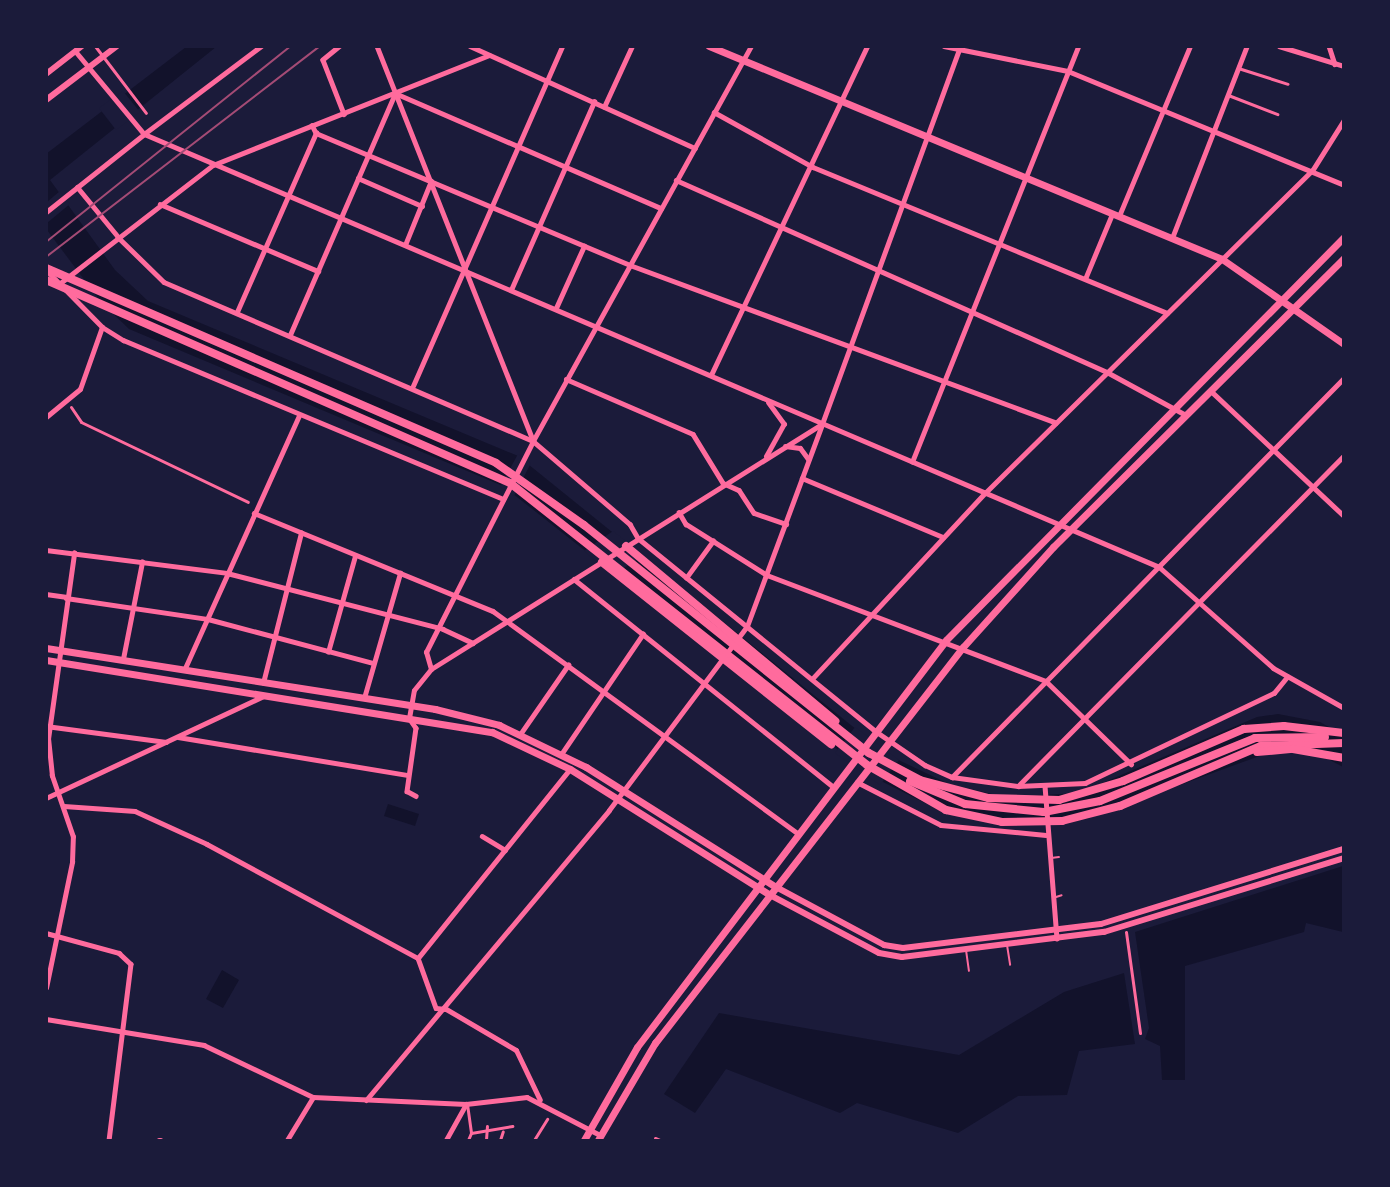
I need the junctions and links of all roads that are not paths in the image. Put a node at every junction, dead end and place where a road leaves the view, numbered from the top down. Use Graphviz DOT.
graph roads {
  1 [pos="82,46"];
  2 [pos="95,46"];
  3 [pos="117,46"];
  4 [pos="261,46"];
  5 [pos="340,46"];
  6 [pos="377,46"];
  7 [pos="470,46"];
  8 [pos="562,46"];
  9 [pos="632,46"];
  10 [pos="709,46"];
  11 [pos="751,46"];
  12 [pos="867,46"];
  13 [pos="944,46"];
  14 [pos="1078,46"];
  15 [pos="1190,46"];
  16 [pos="1247,46"];
  17 [pos="1279,46"];
  18 [pos="1329,46"];
  19 [pos="959,48"];
  20 [pos="75,51"];
  21 [pos="489,55"];
  22 [pos="742,61"];
  23 [pos="1335,64"];
  24 [pos="1344,66"];
  25 [pos="88,68"];
  26 [pos="1238,68"];
  27 [pos="1068,71"];
  28 [pos="46,74"];
  29 [pos="547,81"];
  30 [pos="1288,84"];
  31 [pos="395,93"];
  32 [pos="1228,95"];
  33 [pos="46,100"];
  34 [pos="594,102"];
  35 [pos="843,102"];
  36 [pos="604,107"];
  37 [pos="1164,111"];
  38 [pos="714,112"];
  39 [pos="146,113"];
  40 [pos="344,114"];
  41 [pos="1277,114"];
  42 [pos="1344,120"];
  43 [pos="312,125"];
  44 [pos="1214,130"];
  45 [pos="316,133"];
  46 [pos="144,135"];
  47 [pos="926,137"];
  48 [pos="519,145"];
  49 [pos="695,148"];
  50 [pos="369,154"];
  51 [pos="213,165"];
  52 [pos="565,166"];
  53 [pos="813,167"];
  54 [pos="1312,171"];
  55 [pos="1024,177"];
  56 [pos="358,178"];
  57 [pos="676,180"];
  58 [pos="431,181"];
  59 [pos="1344,184"];
  60 [pos="77,187"];
  61 [pos="288,195"];
  62 [pos="160,204"];
  63 [pos="902,204"];
  64 [pos="422,206"];
  65 [pos="492,207"];
  66 [pos="661,208"];
  67 [pos="46,212"];
  68 [pos="1115,215"];
  69 [pos="341,218"];
  70 [pos="539,227"];
  71 [pos="782,228"];
  72 [pos="118,237"];
  73 [pos="1344,237"];
  74 [pos="1172,238"];
  75 [pos="998,243"];
  76 [pos="405,245"];
  77 [pos="584,246"];
  78 [pos="264,249"];
  79 [pos="1344,258"];
  80 [pos="1222,259"];
  81 [pos="630,265"];
  82 [pos="464,267"];
  83 [pos="46,269"];
  84 [pos="318,271"];
  85 [pos="878,271"];
  86 [pos="46,279"];
  87 [pos="1085,279"];
  88 [pos="59,284"];
  89 [pos="511,290"];
  90 [pos="1282,297"];
  91 [pos="1295,306"];
  92 [pos="556,308"];
  93 [pos="743,308"];
  94 [pos="237,312"];
  95 [pos="970,312"];
  96 [pos="1167,313"];
  97 [pos="596,325"];
  98 [pos="102,327"];
  99 [pos="290,335"];
  100 [pos="1344,344"];
  101 [pos="850,348"];
  102 [pos="1107,372"];
  103 [pos="711,375"];
  104 [pos="1344,378"];
  105 [pos="566,379"];
  106 [pos="943,381"];
  107 [pos="413,386"];
  108 [pos="1211,391"];
  109 [pos="762,397"];
  110 [pos="1176,405"];
  111 [pos="71,407"];
  112 [pos="299,415"];
  113 [pos="1186,415"];
  114 [pos="46,417"];
  115 [pos="1056,423"];
  116 [pos="822,424"];
  117 [pos="533,441"];
  118 [pos="784,446"];
  119 [pos="1271,452"];
  120 [pos="1344,454"];
  121 [pos="765,458"];
  122 [pos="808,461"];
  123 [pos="912,462"];
  124 [pos="802,478"];
  125 [pos="723,483"];
  126 [pos="1310,488"];
  127 [pos="985,493"];
  128 [pos="503,500"];
  129 [pos="248,502"];
  130 [pos="679,512"];
  131 [pos="254,513"];
  132 [pos="1344,516"];
  133 [pos="1059,522"];
  134 [pos="786,524"];
  135 [pos="1072,528"];
  136 [pos="301,533"];
  137 [pos="943,537"];
  138 [pos="638,538"];
  139 [pos="713,541"];
  140 [pos="627,545"];
  141 [pos="46,550"];
  142 [pos="74,553"];
  143 [pos="356,556"];
  144 [pos="142,562"];
  145 [pos="601,562"];
  146 [pos="1159,567"];
  147 [pos="227,573"];
  148 [pos="400,573"];
  149 [pos="767,574"];
  150 [pos="686,578"];
  151 [pos="574,579"];
  152 [pos="287,589"];
  153 [pos="46,594"];
  154 [pos="454,595"];
  155 [pos="67,597"];
  156 [pos="342,601"];
  157 [pos="1199,603"];
  158 [pos="134,608"];
  159 [pos="387,614"];
  160 [pos="873,614"];
  161 [pos="208,618"];
  162 [pos="506,622"];
  163 [pos="747,626"];
  164 [pos="437,630"];
  165 [pos="643,634"];
  166 [pos="274,636"];
  167 [pos="946,640"];
  168 [pos="473,643"];
  169 [pos="963,647"];
  170 [pos="46,648"];
  171 [pos="60,650"];
  172 [pos="328,652"];
  173 [pos="123,659"];
  174 [pos="46,660"];
  175 [pos="58,661"];
  176 [pos="373,663"];
  177 [pos="568,665"];
  178 [pos="184,668"];
  179 [pos="431,669"];
  180 [pos="1287,677"];
  181 [pos="812,679"];
  182 [pos="702,680"];
  183 [pos="1046,681"];
  184 [pos="263,683"];
  185 [pos="603,692"];
  186 [pos="264,696"];
  187 [pos="364,698"];
  188 [pos="411,705"];
  189 [pos="1344,708"];
  190 [pos="409,718"];
  191 [pos="1085,719"];
  192 [pos="48,726"];
  193 [pos="521,733"];
  194 [pos="872,733"];
  195 [pos="1344,733"];
  196 [pos="662,735"];
  197 [pos="178,737"];
  198 [pos="167,742"];
  199 [pos="1344,742"];
  200 [pos="888,744"];
  201 [pos="562,753"];
  202 [pos="869,753"];
  203 [pos="1344,758"];
  204 [pos="48,759"];
  205 [pos="881,762"];
  206 [pos="1131,764"];
  207 [pos="570,769"];
  208 [pos="408,775"];
  209 [pos="952,777"];
  210 [pos="1182,777"];
  211 [pos="885,779"];
  212 [pos="859,780"];
  213 [pos="831,785"];
  214 [pos="1018,786"];
  215 [pos="1045,789"];
  216 [pos="622,790"];
  217 [pos="58,793"];
  218 [pos="416,796"];
  219 [pos="46,798"];
  220 [pos="617,798"];
  221 [pos="64,807"];
  222 [pos="796,832"];
  223 [pos="1046,832"];
  224 [pos="482,836"];
  225 [pos="505,849"];
  226 [pos="1344,849"];
  227 [pos="1059,857"];
  228 [pos="1049,858"];
  229 [pos="1344,858"];
  230 [pos="763,878"];
  231 [pos="757,886"];
  232 [pos="776,887"];
  233 [pos="770,895"];
  234 [pos="1062,896"];
  235 [pos="1052,898"];
  236 [pos="1055,931"];
  237 [pos="1126,932"];
  238 [pos="46,933"];
  239 [pos="58,937"];
  240 [pos="1057,939"];
  241 [pos="1007,945"];
  242 [pos="966,950"];
  243 [pos="418,958"];
  244 [pos="1010,965"];
  245 [pos="969,970"];
  246 [pos="46,988"];
  247 [pos="446,1009"];
  248 [pos="46,1019"];
  249 [pos="121,1031"];
  250 [pos="1140,1033"];
  251 [pos="313,1097"];
  252 [pos="366,1100"];
  253 [pos="540,1100"];
  254 [pos="467,1104"];
  255 [pos="547,1119"];
  256 [pos="488,1126"];
  257 [pos="512,1126"];
  258 [pos="590,1129"];
  259 [pos="502,1131"];
  260 [pos="471,1133"];
  261 [pos="599,1138"];
  262 [pos="655,1138"];
  263 [pos="109,1140"];
  264 [pos="287,1140"];
  265 [pos="446,1140"];
  266 [pos="468,1140"];
  267 [pos="486,1140"];
  268 [pos="500,1140"];
  269 [pos="534,1140"];
  270 [pos="584,1140"];
  271 [pos="660,1140"];
  1 -- 20 [label="main road"];
  2 -- 39 [label="street"];
  3 -- 25 [label="main road"];
  4 -- 46 [label="street"];
  5 -- 40 [label="street"];
  6 -- 31 [label="street"];
  7 -- 21 [label="street"];
  8 -- 29 [label="street"];
  9 -- 36 [label="street"];
  10 -- 22 [label="main road"];
  11 -- 22 [label="street"];
  12 -- 35 [label="street"];
  13 -- 19 [label="street"];
  14 -- 27 [label="street"];
  15 -- 37 [label="street"];
  16 -- 26 [label="street"];
  17 -- 23 [label="street"];
  18 -- 23 [label="street"];
  19 -- 27 [label="street"];
  19 -- 47 [label="street"];
  20 -- 25 [label="street"];
  20 -- 28 [label="main road"];
  21 -- 29 [label="street"];
  21 -- 31 [label="street"];
  22 -- 35 [label="main road"];
  22 -- 38 [label="street"];
  23 -- 24 [label="street"];
  25 -- 33 [label="main road"];
  25 -- 46 [label="street"];
  26 -- 30 [label="street"];
  26 -- 32 [label="street"];
  27 -- 37 [label="street"];
  27 -- 55 [label="street"];
  29 -- 34 [label="street"];
  29 -- 48 [label="street"];
  31 -- 40 [label="street"];
  31 -- 48 [label="street"];
  31 -- 50 [label="street"];
  31 -- 58 [label="street"];
  32 -- 41 [label="street"];
  32 -- 44 [label="street"];
  34 -- 36 [label="street"];
  34 -- 52 [label="street"];
  35 -- 47 [label="main road"];
  35 -- 53 [label="street"];
  36 -- 49 [label="street"];
  37 -- 44 [label="street"];
  37 -- 68 [label="street"];
  38 -- 49 [label="street"];
  38 -- 53 [label="street"];
  40 -- 43 [label="street"];
  42 -- 54 [label="street"];
  43 -- 45 [label="street"];
  43 -- 51 [label="street"];
  44 -- 54 [label="street"];
  44 -- 74 [label="street"];
  45 -- 50 [label="street"];
  45 -- 61 [label="street"];
  46 -- 51 [label="street"];
  46 -- 60 [label="street"];
  47 -- 55 [label="main road"];
  47 -- 63 [label="street"];
  48 -- 52 [label="street"];
  48 -- 65 [label="street"];
  49 -- 57 [label="street"];
  50 -- 56 [label="street"];
  50 -- 58 [label="street"];
  51 -- 61 [label="street"];
  51 -- 62 [label="street"];
  52 -- 66 [label="street"];
  52 -- 70 [label="street"];
  53 -- 63 [label="street"];
  53 -- 71 [label="street"];
  54 -- 59 [label="street"];
  54 -- 80 [label="street"];
  55 -- 68 [label="main road"];
  55 -- 75 [label="street"];
  56 -- 64 [label="street"];
  56 -- 69 [label="street"];
  57 -- 66 [label="street"];
  57 -- 71 [label="street"];
  58 -- 64 [label="street"];
  58 -- 65 [label="street"];
  58 -- 82 [label="street"];
  60 -- 67 [label="street"];
  60 -- 72 [label="street"];
  61 -- 69 [label="street"];
  61 -- 78 [label="street"];
  62 -- 72 [label="street"];
  62 -- 78 [label="street"];
  63 -- 75 [label="street"];
  63 -- 85 [label="street"];
  64 -- 76 [label="street"];
  65 -- 70 [label="street"];
  65 -- 82 [label="street"];
  66 -- 81 [label="street"];
  68 -- 74 [label="main road"];
  68 -- 87 [label="street"];
  69 -- 76 [label="street"];
  69 -- 84 [label="street"];
  70 -- 77 [label="street"];
  70 -- 89 [label="street"];
  71 -- 85 [label="street"];
  71 -- 93 [label="street"];
  72 -- 88 [label="street"];
  72 -- 94 [label="street"];
  73 -- 90 [label="main road"];
  74 -- 80 [label="main road"];
  75 -- 87 [label="street"];
  75 -- 95 [label="street"];
  76 -- 82 [label="street"];
  77 -- 81 [label="street"];
  77 -- 92 [label="street"];
  78 -- 84 [label="street"];
  78 -- 94 [label="street"];
  79 -- 91 [label="main road"];
  80 -- 90 [label="main road"];
  80 -- 96 [label="street"];
  81 -- 93 [label="street"];
  81 -- 97 [label="street"];
  82 -- 89 [label="street"];
  82 -- 107 [label="street"];
  82 -- 117 [label="street"];
  83 -- 88 [label="street"];
  83 -- 202 [label="highway"];
  84 -- 99 [label="street"];
  85 -- 95 [label="street"];
  85 -- 101 [label="street"];
  86 -- 211 [label="highway"];
  87 -- 96 [label="street"];
  88 -- 98 [label="street"];
  89 -- 92 [label="street"];
  90 -- 91 [label="main road"];
  90 -- 110 [label="main road"];
  91 -- 100 [label="main road"];
  91 -- 108 [label="main road"];
  92 -- 97 [label="street"];
  93 -- 101 [label="street"];
  93 -- 103 [label="street"];
  94 -- 99 [label="street"];
  95 -- 102 [label="street"];
  95 -- 106 [label="street"];
  96 -- 102 [label="street"];
  97 -- 103 [label="street"];
  97 -- 105 [label="street"];
  98 -- 112 [label="street"];
  98 -- 114 [label="street"];
  99 -- 107 [label="street"];
  101 -- 106 [label="street"];
  101 -- 116 [label="street"];
  102 -- 110 [label="street"];
  102 -- 115 [label="street"];
  103 -- 109 [label="street"];
  104 -- 119 [label="street"];
  105 -- 117 [label="street"];
  105 -- 125 [label="street"];
  106 -- 115 [label="street"];
  106 -- 123 [label="street"];
  107 -- 117 [label="street"];
  108 -- 113 [label="main road"];
  108 -- 119 [label="street"];
  109 -- 116 [label="street"];
  109 -- 121 [label="street"];
  110 -- 113 [label="street"];
  110 -- 133 [label="main road"];
  111 -- 129 [label="street"];
  112 -- 128 [label="street"];
  112 -- 131 [label="street"];
  113 -- 135 [label="main road"];
  115 -- 127 [label="street"];
  116 -- 118 [label="street"];
  116 -- 122 [label="street"];
  116 -- 123 [label="street"];
  117 -- 128 [label="street"];
  117 -- 138 [label="street"];
  118 -- 121 [label="street"];
  118 -- 122 [label="street"];
  119 -- 126 [label="street"];
  119 -- 146 [label="street"];
  120 -- 126 [label="street"];
  121 -- 125 [label="street"];
  122 -- 124 [label="street"];
  123 -- 127 [label="street"];
  124 -- 134 [label="street"];
  124 -- 137 [label="street"];
  125 -- 130 [label="street"];
  125 -- 134 [label="street"];
  126 -- 132 [label="street"];
  126 -- 157 [label="street"];
  127 -- 133 [label="street"];
  127 -- 137 [label="street"];
  128 -- 154 [label="street"];
  130 -- 138 [label="street"];
  130 -- 139 [label="street"];
  131 -- 136 [label="street"];
  131 -- 147 [label="street"];
  133 -- 135 [label="street"];
  133 -- 167 [label="main road"];
  134 -- 149 [label="street"];
  135 -- 146 [label="street"];
  135 -- 169 [label="main road"];
  136 -- 143 [label="street"];
  136 -- 152 [label="street"];
  137 -- 160 [label="street"];
  138 -- 140 [label="street"];
  138 -- 150 [label="street"];
  139 -- 149 [label="street"];
  139 -- 150 [label="street"];
  140 -- 145 [label="street"];
  140 -- 202 [label="highway"];
  141 -- 142 [label="street"];
  142 -- 144 [label="street"];
  142 -- 155 [label="street"];
  143 -- 148 [label="street"];
  143 -- 156 [label="street"];
  144 -- 147 [label="street"];
  144 -- 158 [label="street"];
  145 -- 151 [label="street"];
  145 -- 211 [label="highway"];
  146 -- 157 [label="street"];
  146 -- 183 [label="street"];
  147 -- 152 [label="street"];
  147 -- 161 [label="street"];
  148 -- 154 [label="street"];
  148 -- 159 [label="street"];
  149 -- 160 [label="street"];
  149 -- 163 [label="street"];
  150 -- 163 [label="street"];
  151 -- 162 [label="street"];
  151 -- 165 [label="street"];
  152 -- 156 [label="street"];
  152 -- 166 [label="street"];
  153 -- 155 [label="street"];
  154 -- 162 [label="street"];
  154 -- 164 [label="street"];
  155 -- 158 [label="street"];
  155 -- 171 [label="street"];
  156 -- 159 [label="street"];
  156 -- 172 [label="street"];
  157 -- 180 [label="street"];
  157 -- 191 [label="street"];
  158 -- 161 [label="street"];
  158 -- 173 [label="street"];
  159 -- 164 [label="street"];
  159 -- 176 [label="street"];
  160 -- 167 [label="street"];
  160 -- 181 [label="street"];
  161 -- 166 [label="street"];
  161 -- 178 [label="street"];
  162 -- 168 [label="street"];
  162 -- 177 [label="street"];
  163 -- 181 [label="street"];
  163 -- 182 [label="street"];
  164 -- 168 [label="street"];
  164 -- 179 [label="street"];
  165 -- 182 [label="street"];
  165 -- 185 [label="street"];
  166 -- 172 [label="street"];
  166 -- 184 [label="street"];
  167 -- 169 [label="street"];
  167 -- 194 [label="main road"];
  168 -- 179 [label="street"];
  169 -- 183 [label="street"];
  169 -- 200 [label="main road"];
  170 -- 171 [label="main road"];
  171 -- 173 [label="main road"];
  171 -- 175 [label="street"];
  172 -- 176 [label="street"];
  173 -- 178 [label="main road"];
  174 -- 175 [label="main road"];
  175 -- 186 [label="main road"];
  175 -- 192 [label="street"];
  176 -- 187 [label="street"];
  177 -- 185 [label="street"];
  177 -- 193 [label="street"];
  178 -- 184 [label="main road"];
  179 -- 188 [label="street"];
  180 -- 189 [label="street"];
  180 -- 206 [label="street"];
  181 -- 194 [label="street"];
  182 -- 196 [label="street"];
  182 -- 213 [label="street"];
  183 -- 191 [label="street"];
  183 -- 209 [label="street"];
  184 -- 187 [label="main road"];
  185 -- 196 [label="street"];
  185 -- 201 [label="street"];
  186 -- 190 [label="main road"];
  186 -- 197 [label="street"];
  187 -- 188 [label="main road"];
  188 -- 190 [label="street"];
  188 -- 193 [label="main road"];
  190 -- 207 [label="main road"];
  190 -- 208 [label="street"];
  191 -- 206 [label="street"];
  191 -- 214 [label="street"];
  192 -- 198 [label="street"];
  192 -- 204 [label="street"];
  193 -- 201 [label="main road"];
  194 -- 200 [label="street"];
  194 -- 213 [label="main road"];
  195 -- 205 [label="highway"];
  196 -- 216 [label="street"];
  196 -- 222 [label="street"];
  197 -- 198 [label="street"];
  197 -- 208 [label="street"];
  198 -- 217 [label="street"];
  199 -- 205 [label="highway"];
  199 -- 210 [label="highway"];
  200 -- 209 [label="street"];
  200 -- 212 [label="main road"];
  201 -- 216 [label="main road"];
  202 -- 205 [label="highway"];
  203 -- 210 [label="highway"];
  204 -- 217 [label="street"];
  206 -- 215 [label="street"];
  207 -- 220 [label="main road"];
  207 -- 225 [label="street"];
  208 -- 218 [label="street"];
  209 -- 214 [label="street"];
  210 -- 211 [label="highway"];
  212 -- 223 [label="street"];
  212 -- 232 [label="main road"];
  213 -- 222 [label="main road"];
  214 -- 215 [label="street"];
  215 -- 223 [label="street"];
  216 -- 220 [label="street"];
  216 -- 230 [label="main road"];
  217 -- 219 [label="street"];
  217 -- 221 [label="street"];
  220 -- 231 [label="main road"];
  220 -- 247 [label="street"];
  221 -- 239 [label="street"];
  221 -- 243 [label="street"];
  222 -- 230 [label="main road"];
  223 -- 228 [label="street"];
  224 -- 225 [label="street"];
  225 -- 243 [label="street"];
  226 -- 236 [label="main road"];
  227 -- 228 [label="lane"];
  228 -- 235 [label="street"];
  229 -- 240 [label="main road"];
  230 -- 231 [label="main road"];
  230 -- 232 [label="main road"];
  231 -- 233 [label="main road"];
  231 -- 258 [label="main road"];
  232 -- 233 [label="main road"];
  232 -- 236 [label="main road"];
  233 -- 242 [label="main road"];
  233 -- 261 [label="main road"];
  234 -- 235 [label="lane"];
  235 -- 236 [label="street"];
  236 -- 240 [label="street"];
  237 -- 250 [label="street"];
  238 -- 239 [label="street"];
  239 -- 246 [label="street"];
  239 -- 249 [label="street"];
  240 -- 241 [label="main road"];
  241 -- 242 [label="main road"];
  241 -- 244 [label="lane"];
  242 -- 245 [label="lane"];
  243 -- 247 [label="street"];
  247 -- 252 [label="street"];
  247 -- 253 [label="street"];
  248 -- 249 [label="street"];
  249 -- 251 [label="street"];
  249 -- 263 [label="street"];
  251 -- 252 [label="street"];
  251 -- 264 [label="street"];
  252 -- 254 [label="street"];
  253 -- 254 [label="street"];
  253 -- 258 [label="street"];
  254 -- 260 [label="street"];
  254 -- 265 [label="street"];
  255 -- 269 [label="street"];
  256 -- 259 [label="street"];
  256 -- 260 [label="street"];
  256 -- 267 [label="street"];
  257 -- 259 [label="street"];
  258 -- 261 [label="street"];
  258 -- 270 [label="main road"];
  259 -- 268 [label="street"];
  260 -- 266 [label="street"];
  262 -- 271 [label="street"];
}
